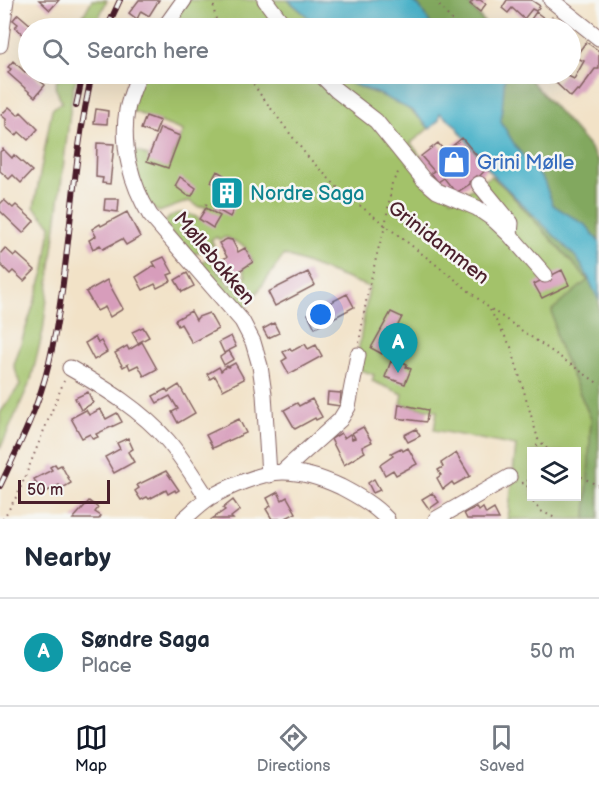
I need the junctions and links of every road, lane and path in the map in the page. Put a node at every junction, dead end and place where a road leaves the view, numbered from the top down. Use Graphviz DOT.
graph roads {
  1 [pos="6,0"];
  2 [pos="184,0"];
  3 [pos="213,0"];
  4 [pos="265,0"];
  5 [pos="437,0"];
  6 [pos="551,0"];
  7 [pos="171,18"];
  8 [pos="216,18"];
  9 [pos="278,18"];
  10 [pos="450,18"];
  11 [pos="574,18"];
  12 [pos="581,24"];
  13 [pos="599,38"];
  14 [pos="0,45"];
  15 [pos="135,84"];
  16 [pos="254,84"];
  17 [pos="330,84"];
  18 [pos="405,158"];
  19 [pos="478,184"];
  20 [pos="211,204"];
  21 [pos="206,205"];
  22 [pos="385,227"];
  23 [pos="510,235"];
  24 [pos="545,275"];
  25 [pos="488,307"];
  26 [pos="358,355"];
  27 [pos="70,368"];
  28 [pos="599,384"];
  29 [pos="538,439"];
  30 [pos="537,447"];
  31 [pos="545,447"];
  32 [pos="276,473"];
  33 [pos="581,477"];
  34 [pos="515,480"];
  35 [pos="599,486"];
  36 [pos="208,499"];
  37 [pos="3,519"];
  38 [pos="184,519"];
  39 [pos="387,519"];
  40 [pos="436,519"];
  41 [pos="557,519"];
  1 -- 14 [label="street"];
  2 -- 7 [label="street"];
  3 -- 8 [label="path"];
  4 -- 9 [label="street"];
  5 -- 10 [label="path"];
  6 -- 11 [label="street"];
  12 -- 13 [label="street"];
  15 -- 32 [label="street, Møllebakken"];
  16 -- 22 [label="path, Grinidammen"];
  17 -- 18 [label="street, Grinidammen"];
  18 -- 22 [label="path"];
  18 -- 23 [label="street, Grinidammen"];
  19 -- 23 [label="street"];
  20 -- 21 [label="path"];
  22 -- 25 [label="path, Grinidammen"];
  22 -- 26 [label="path"];
  23 -- 24 [label="street, Grinidammen"];
  25 -- 28 [label="path"];
  25 -- 29 [label="path"];
  26 -- 32 [label="street"];
  27 -- 36 [label="street"];
  27 -- 37 [label="path"];
  29 -- 30 [label="path"];
  29 -- 31 [label="path"];
  32 -- 36 [label="street"];
  32 -- 39 [label="street"];
  33 -- 35 [label="path"];
  34 -- 40 [label="street"];
  34 -- 41 [label="path"];
  36 -- 38 [label="street"];
}
